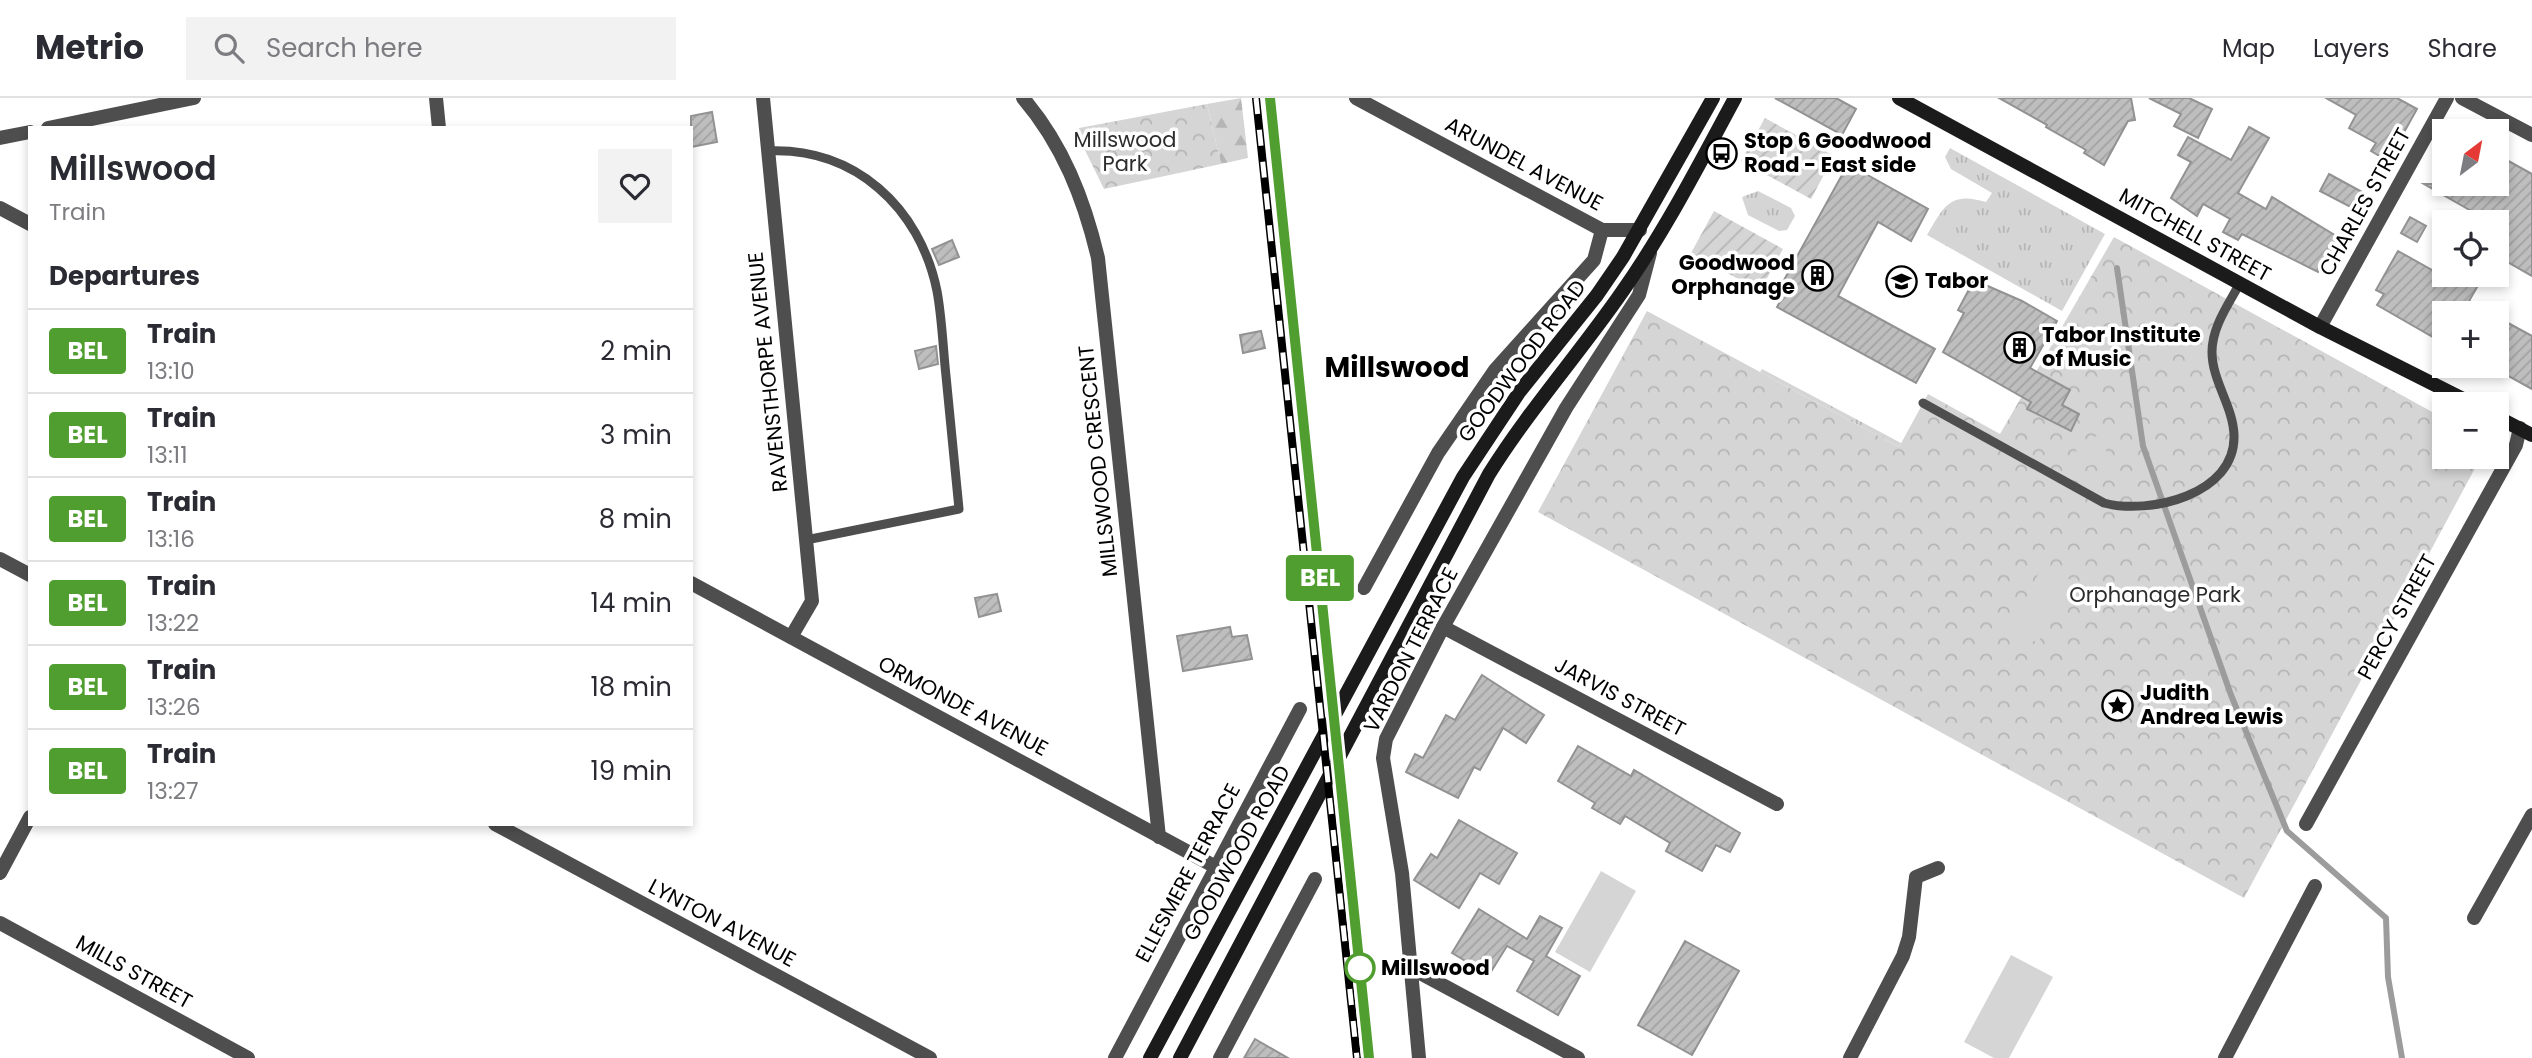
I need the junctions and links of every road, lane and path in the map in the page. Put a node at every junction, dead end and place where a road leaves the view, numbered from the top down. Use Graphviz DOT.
graph roads {
  1 [pos="194,98"];
  2 [pos="436,98"];
  3 [pos="763,98"];
  4 [pos="1023,98"];
  5 [pos="1356,98"];
  6 [pos="1713,98"];
  7 [pos="1735,98"];
  8 [pos="1899,98"];
  9 [pos="2447,98"];
  10 [pos="2462,98"];
  11 [pos="58,126"];
  12 [pos="439,126"];
  13 [pos="28,131"];
  14 [pos="2532,135"];
  15 [pos="0,138"];
  16 [pos="768,151"];
  17 [pos="0,208"];
  18 [pos="28,223"];
  19 [pos="1602,230"];
  20 [pos="1640,230"];
  21 [pos="1652,245"];
  22 [pos="2240,283"];
  23 [pos="2320,327"];
  24 [pos="1553,383"];
  25 [pos="2449,392"];
  26 [pos="1923,403"];
  27 [pos="1566,408"];
  28 [pos="2509,423"];
  29 [pos="2526,431"];
  30 [pos="806,540"];
  31 [pos="0,559"];
  32 [pos="28,574"];
  33 [pos="693,584"];
  34 [pos="1364,588"];
  35 [pos="1443,627"];
  36 [pos="791,637"];
  37 [pos="1300,709"];
  38 [pos="1777,804"];
  39 [pos="2532,815"];
  40 [pos="28,821"];
  41 [pos="2306,824"];
  42 [pos="499,826"];
  43 [pos="1159,837"];
  44 [pos="1214,866"];
  45 [pos="1938,868"];
  46 [pos="0,873"];
  47 [pos="1315,879"];
  48 [pos="2315,886"];
  49 [pos="2474,918"];
  50 [pos="0,923"];
  51 [pos="1409,967"];
  52 [pos="248,1058"];
  53 [pos="930,1058"];
  54 [pos="1115,1058"];
  55 [pos="1150,1058"];
  56 [pos="1180,1058"];
  57 [pos="1220,1058"];
  58 [pos="1419,1058"];
  59 [pos="1578,1058"];
  60 [pos="1850,1058"];
  61 [pos="2225,1058"];
  1 -- 11 [label="street"];
  2 -- 12 [label="street"];
  3 -- 16 [label="street, RAVENSTHORPE AVENUE"];
  4 -- 43 [label="street, MILLSWOOD CRESCENT"];
  5 -- 19 [label="street, ARUNDEL AVENUE"];
  6 -- 20 [label="main road, GOODWOOD ROAD"];
  7 -- 21 [label="main road, GOODWOOD ROAD"];
  8 -- 22 [label="main road, MITCHELL STREET"];
  9 -- 23 [label="street, CHARLES STREET"];
  10 -- 14 [label="street"];
  13 -- 15 [label="street"];
  16 -- 30 [label="street, RAVENSTHORPE AVENUE"];
  16 -- 30 [label="lane"];
  17 -- 18 [label="street"];
  19 -- 20 [label="street, ARUNDEL AVENUE"];
  19 -- 34 [label="street"];
  20 -- 55 [label="main road, GOODWOOD ROAD"];
  21 -- 24 [label="main road, GOODWOOD ROAD"];
  21 -- 27 [label="street, VARDON TERRACE"];
  22 -- 23 [label="main road, MITCHELL STREET"];
  22 -- 26 [label="lane"];
  23 -- 25 [label="main road, MITCHELL STREET"];
  24 -- 27 [label="street"];
  24 -- 56 [label="main road, GOODWOOD ROAD"];
  27 -- 35 [label="street, VARDON TERRACE"];
  28 -- 29 [label="main road"];
  29 -- 41 [label="street, PERCY STREET"];
  30 -- 36 [label="street, RAVENSTHORPE AVENUE"];
  31 -- 32 [label="street"];
  33 -- 36 [label="street, ORMONDE AVENUE"];
  35 -- 38 [label="street, JARVIS STREET"];
  35 -- 51 [label="street, VARDON TERRACE"];
  36 -- 43 [label="street, ORMONDE AVENUE"];
  37 -- 44 [label="street, ELLESMERE TERRACE"];
  39 -- 49 [label="street"];
  40 -- 46 [label="street"];
  42 -- 53 [label="street, LYNTON AVENUE"];
  43 -- 44 [label="street, ORMONDE AVENUE"];
  44 -- 54 [label="street, ELLESMERE TERRACE"];
  45 -- 60 [label="street"];
  47 -- 57 [label="street"];
  48 -- 61 [label="street"];
  50 -- 52 [label="street, MILLS STREET"];
  51 -- 58 [label="street, VARDON TERRACE"];
  51 -- 59 [label="street"];
}
